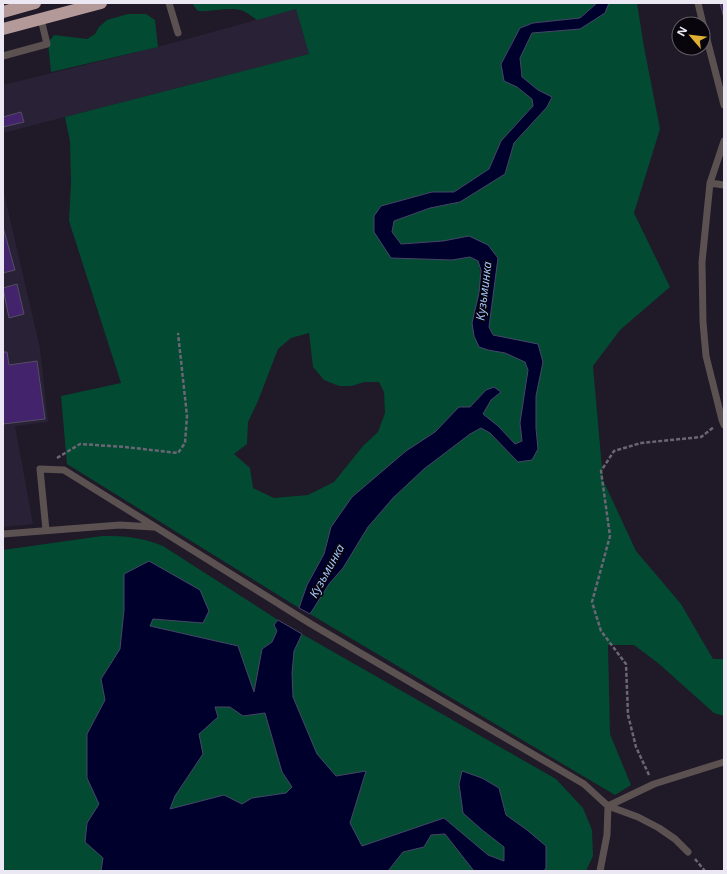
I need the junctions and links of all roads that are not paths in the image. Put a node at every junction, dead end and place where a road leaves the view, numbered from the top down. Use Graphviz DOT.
graph roads {
  1 [pos="35,3"];
  2 [pos="101,3"];
  3 [pos="169,3"];
  4 [pos="698,3"];
  5 [pos="3,12"];
  6 [pos="701,16"];
  7 [pos="41,19"];
  8 [pos="3,29"];
  9 [pos="178,33"];
  10 [pos="711,55"];
  11 [pos="3,56"];
  12 [pos="724,105"];
  13 [pos="724,141"];
  14 [pos="722,152"];
  15 [pos="710,183"];
  16 [pos="724,185"];
  17 [pos="723,423"];
  18 [pos="155,527"];
  19 [pos="46,530"];
  20 [pos="3,534"];
  21 [pos="724,762"];
  22 [pos="608,806"];
  23 [pos="688,852"];
  24 [pos="600,871"];
  1 -- 5 [label="highway"];
  2 -- 7 [label="highway"];
  3 -- 9 [label="lane"];
  4 -- 6 [label="lane"];
  7 -- 8 [label="highway"];
  7 -- 11 [label="lane"];
  10 -- 12 [label="lane"];
  13 -- 14 [label="lane"];
  14 -- 15 [label="lane"];
  15 -- 16 [label="lane"];
  15 -- 17 [label="lane"];
  18 -- 19 [label="lane"];
  18 -- 19 [label="lane"];
  18 -- 22 [label="lane"];
  19 -- 20 [label="lane"];
  21 -- 22 [label="lane"];
  22 -- 23 [label="lane"];
  22 -- 24 [label="lane"];
}
